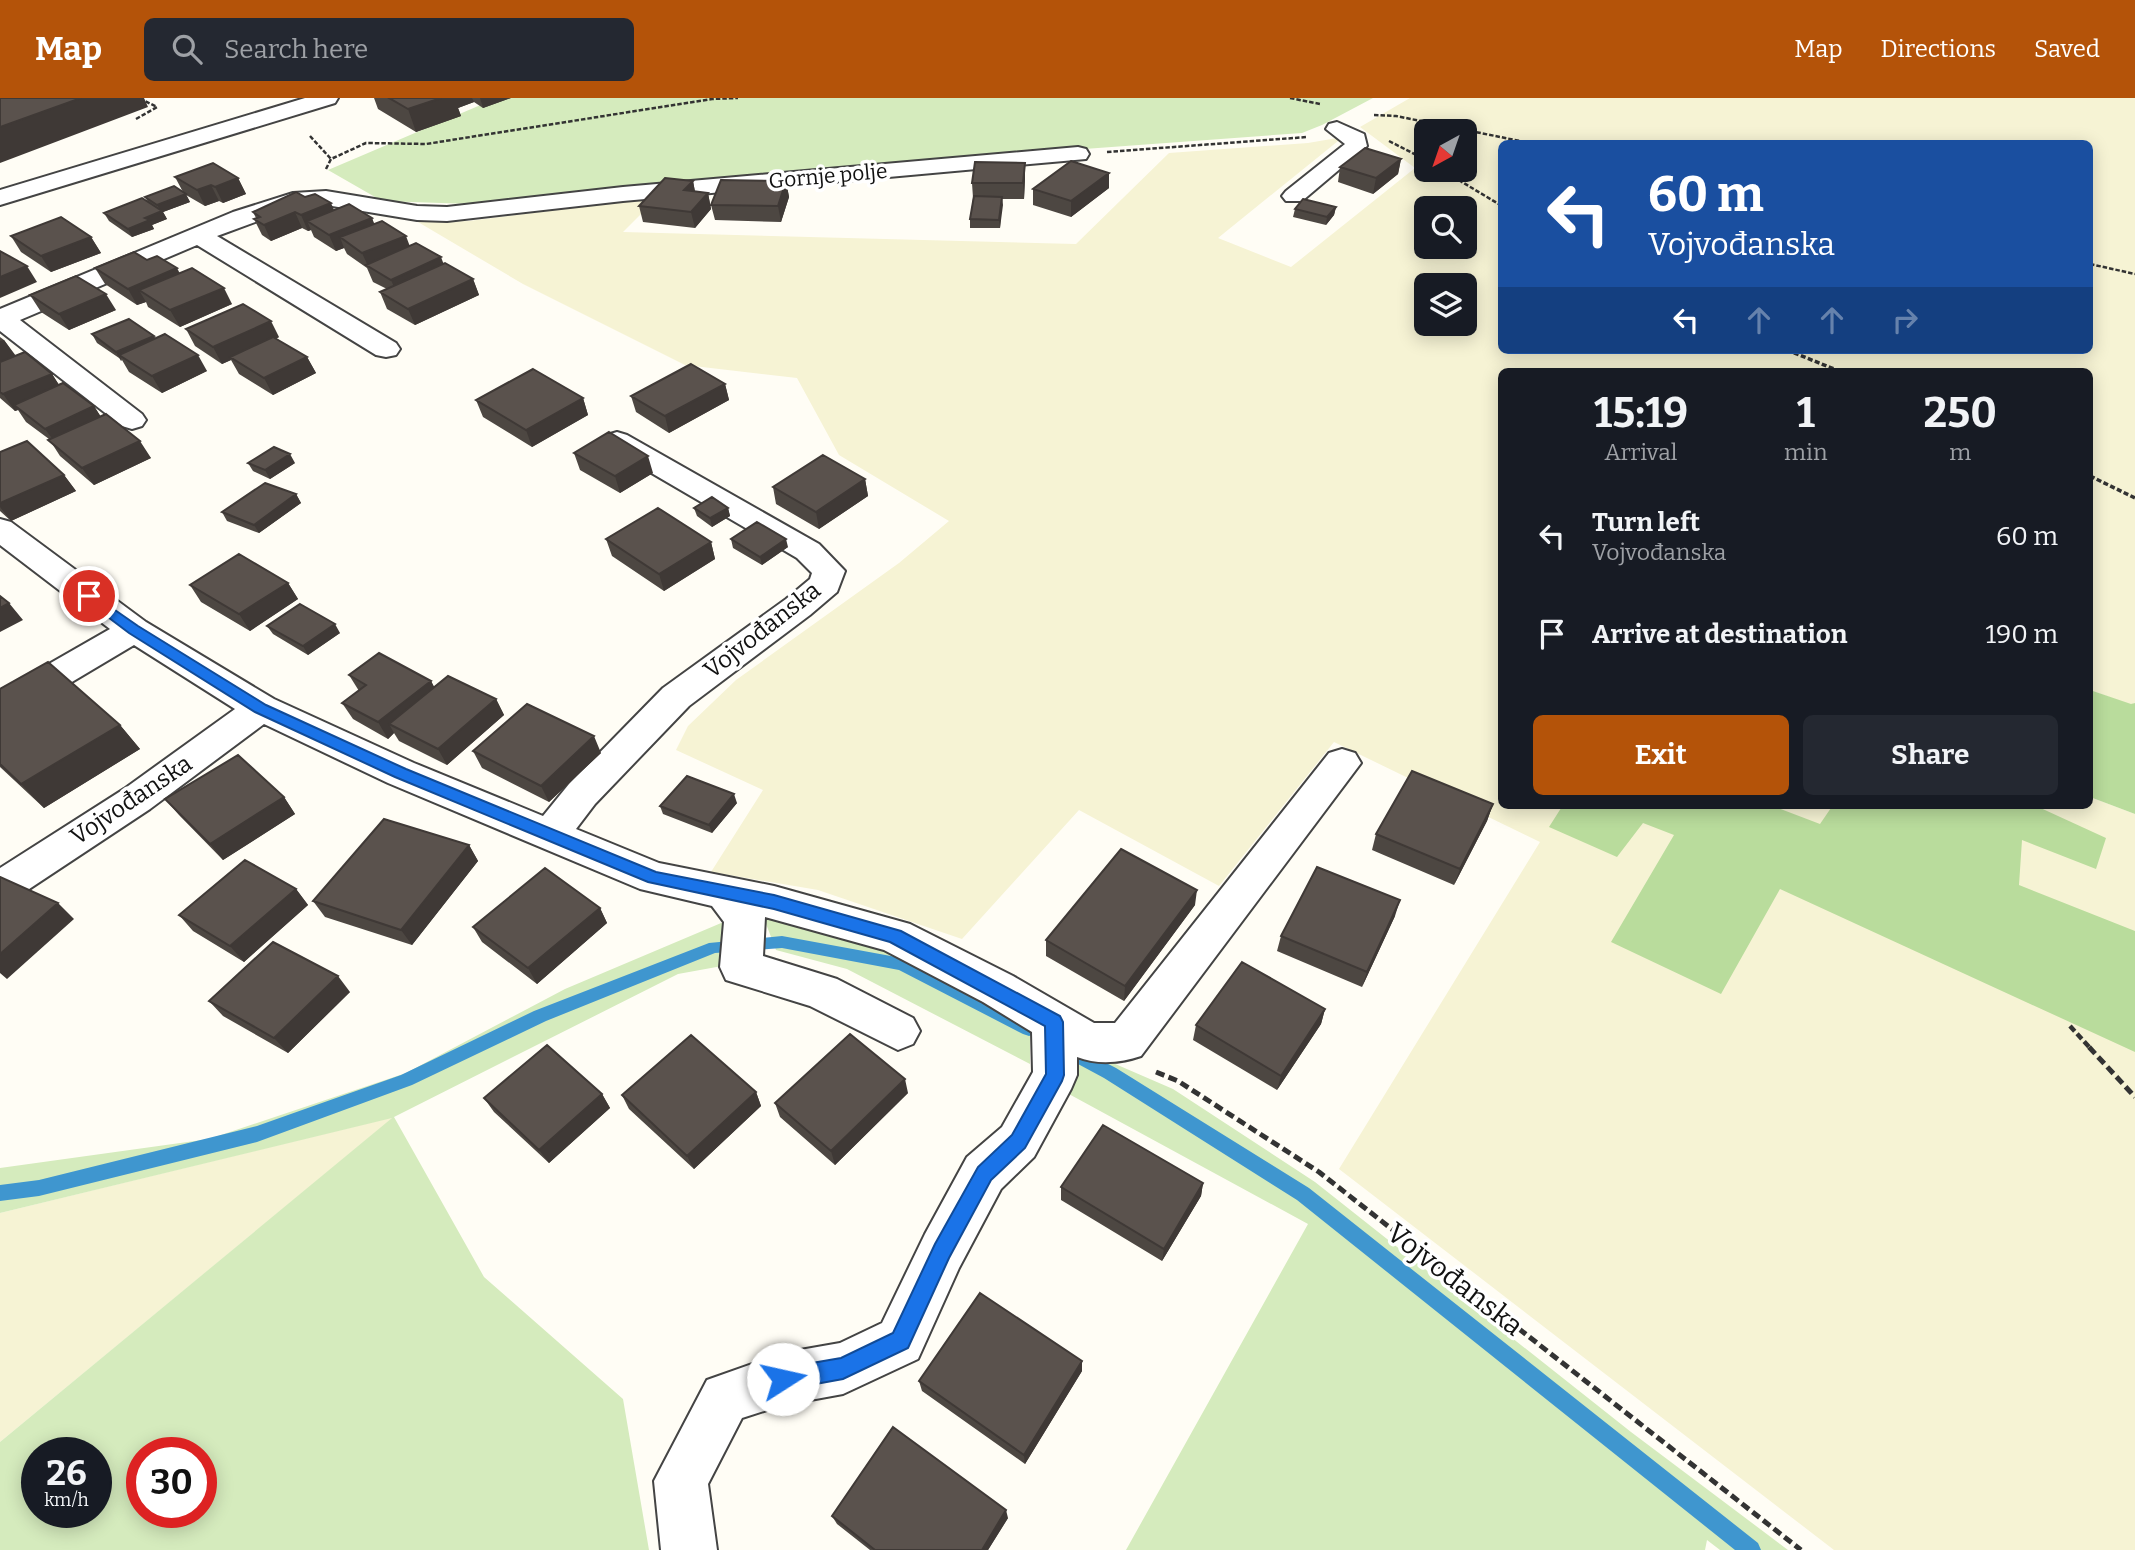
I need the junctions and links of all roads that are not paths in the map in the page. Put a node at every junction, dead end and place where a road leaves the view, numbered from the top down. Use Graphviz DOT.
graph roads {
  1 [pos="327,98"];
  2 [pos="283,104"];
  3 [pos="1337,129"];
  4 [pos="1078,154"];
  5 [pos="1294,196"];
  6 [pos="0,198"];
  7 [pos="198,235"];
  8 [pos="1,319"];
  9 [pos="386,349"];
  10 [pos="132,420"];
  11 [pos="617,441"];
  12 [pos="0,529"];
  13 [pos="134,630"];
  14 [pos="0,708"];
  15 [pos="261,708"];
  16 [pos="1342,763"];
  17 [pos="550,835"];
  18 [pos="0,888"];
  19 [pos="735,905"];
  20 [pos="898,1031"];
  21 [pos="1063,1041"];
  22 [pos="689,1550"];
  1 -- 2 [label="street"];
  2 -- 6 [label="street"];
  3 -- 5 [label="street"];
  4 -- 7 [label="street, Gornje polje"];
  7 -- 8 [label="street"];
  7 -- 9 [label="street"];
  8 -- 10 [label="street"];
  11 -- 17 [label="street, Vojvođanska"];
  12 -- 13 [label="street"];
  13 -- 14 [label="street"];
  13 -- 15 [label="street"];
  15 -- 17 [label="street"];
  15 -- 18 [label="street, Vojvođanska"];
  16 -- 21 [label="street"];
  17 -- 19 [label="street"];
  19 -- 20 [label="street"];
  19 -- 21 [label="street"];
  21 -- 22 [label="street"];
}
